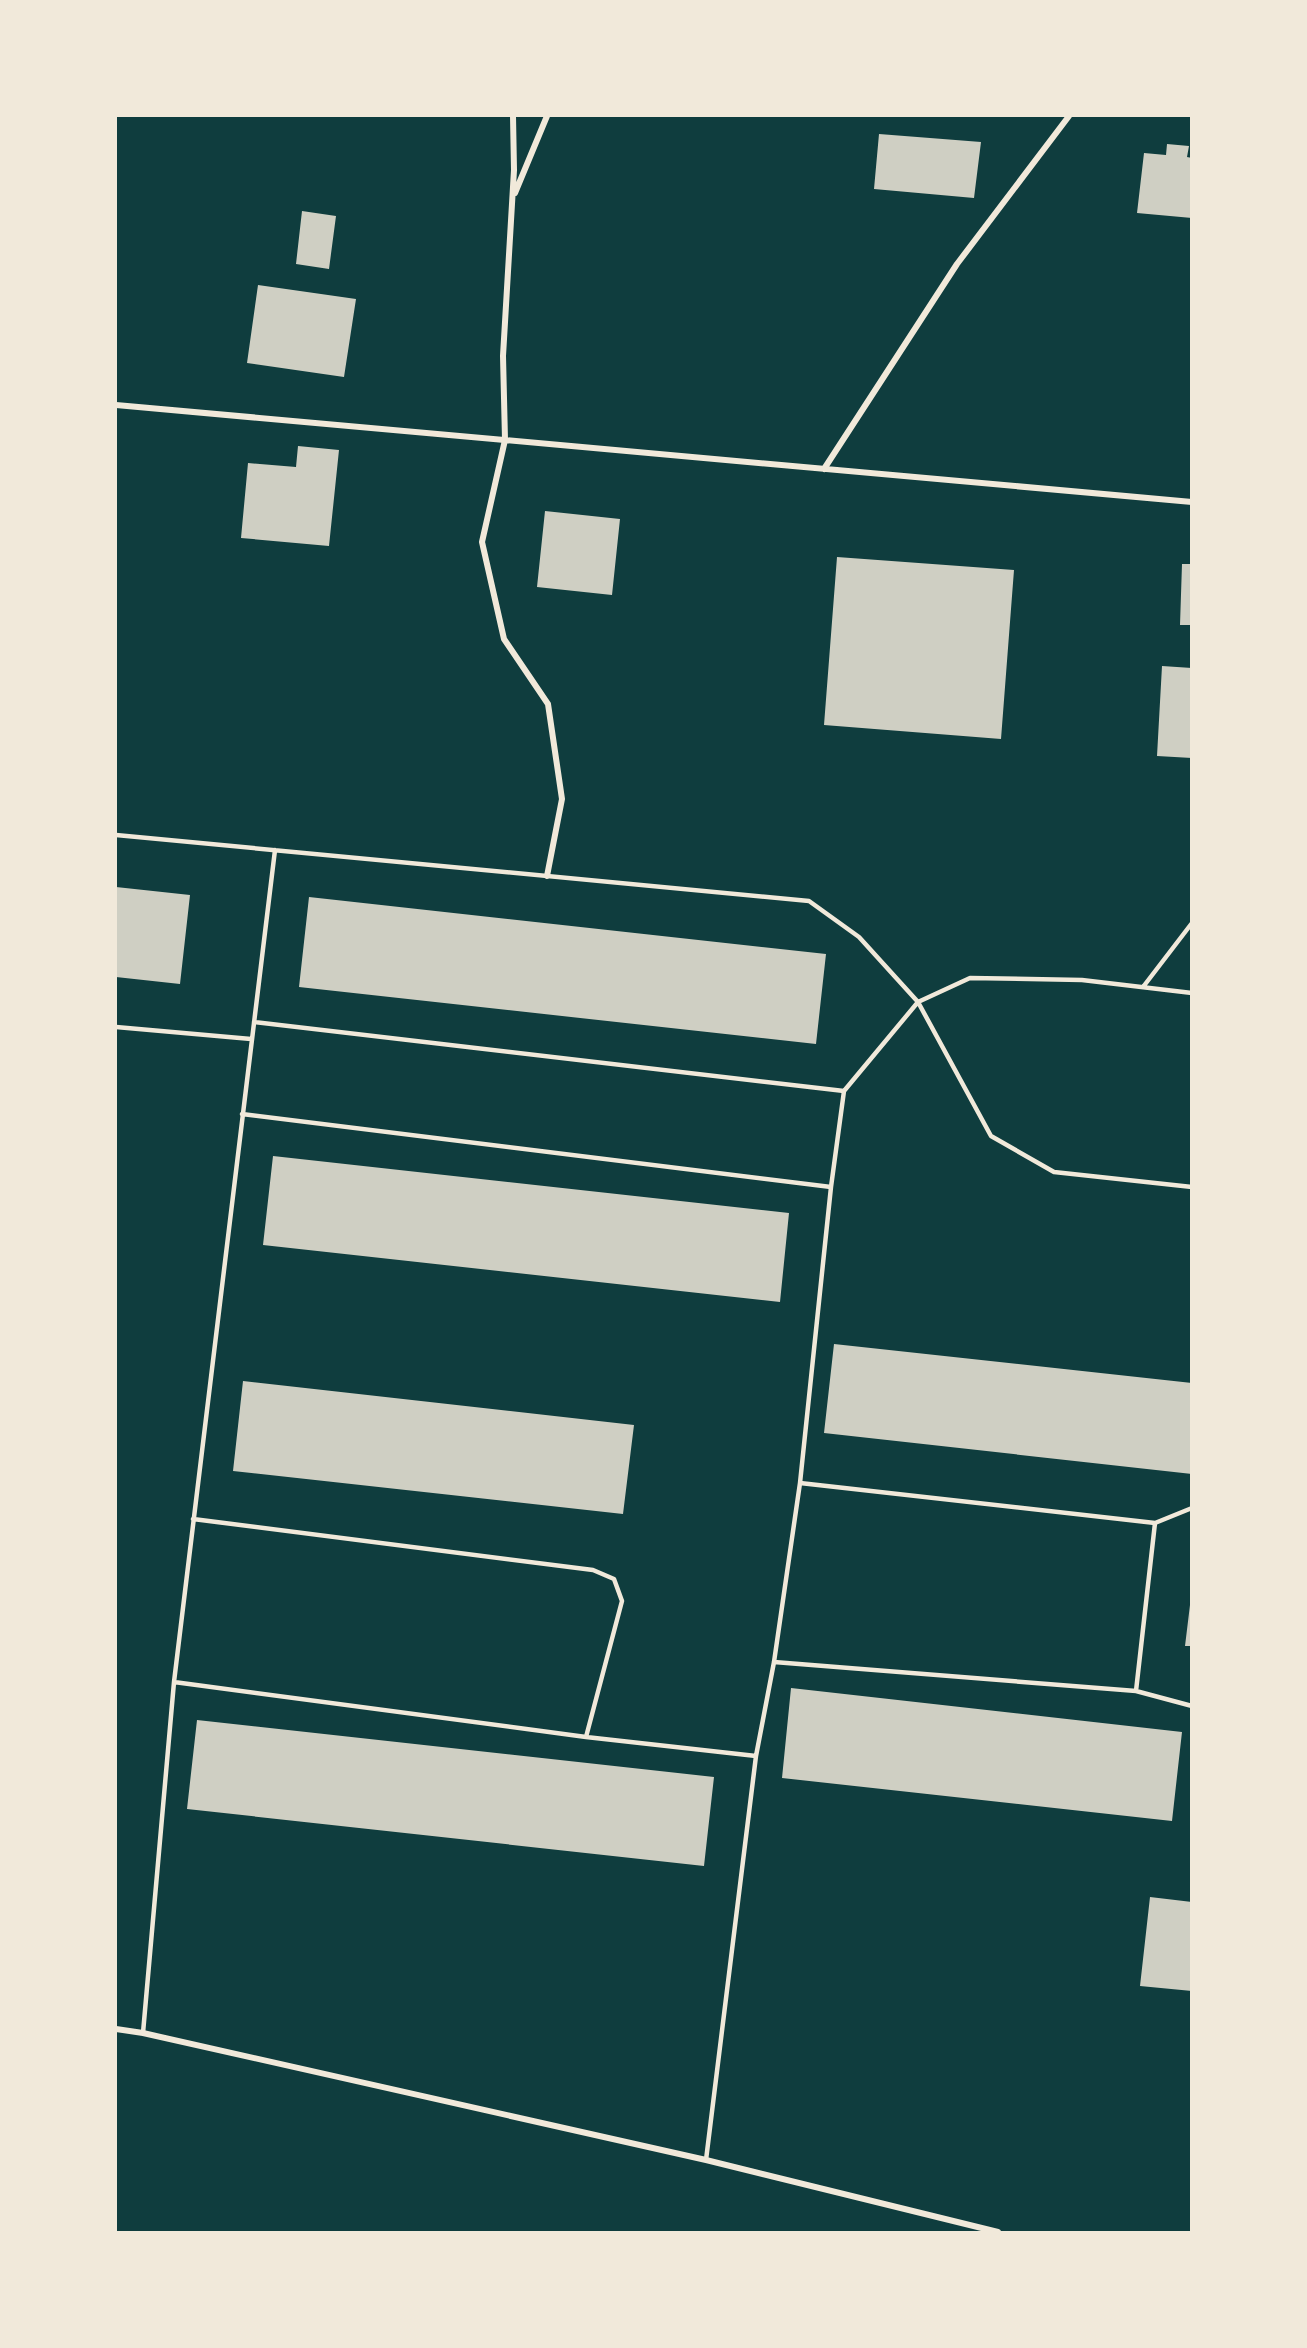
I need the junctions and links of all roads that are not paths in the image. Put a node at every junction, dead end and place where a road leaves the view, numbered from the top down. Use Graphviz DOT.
graph roads {
  1 [pos="513,116"];
  2 [pos="547,116"];
  3 [pos="1069,116"];
  4 [pos="512,199"];
  5 [pos="116,405"];
  6 [pos="505,440"];
  7 [pos="824,468"];
  8 [pos="1191,502"];
  9 [pos="116,835"];
  10 [pos="274,850"];
  11 [pos="548,876"];
  12 [pos="1191,923"];
  13 [pos="1143,987"];
  14 [pos="1191,993"];
  15 [pos="918,1002"];
  16 [pos="254,1022"];
  17 [pos="116,1027"];
  18 [pos="251,1039"];
  19 [pos="844,1091"];
  20 [pos="242,1114"];
  21 [pos="831,1187"];
  22 [pos="1191,1187"];
  23 [pos="800,1483"];
  24 [pos="1191,1508"];
  25 [pos="194,1519"];
  26 [pos="1155,1523"];
  27 [pos="774,1662"];
  28 [pos="174,1682"];
  29 [pos="1136,1691"];
  30 [pos="1191,1706"];
  31 [pos="586,1737"];
  32 [pos="756,1756"];
  33 [pos="116,2028"];
  34 [pos="143,2032"];
  35 [pos="706,2160"];
  36 [pos="998,2232"];
  1 -- 4 [label="street"];
  2 -- 4 [label="street"];
  3 -- 7 [label="street"];
  4 -- 6 [label="street"];
  5 -- 6 [label="street"];
  6 -- 7 [label="street"];
  6 -- 11 [label="street"];
  7 -- 8 [label="street"];
  9 -- 10 [label="lane"];
  10 -- 11 [label="lane"];
  10 -- 16 [label="lane"];
  11 -- 15 [label="lane"];
  12 -- 13 [label="lane"];
  13 -- 14 [label="lane"];
  13 -- 15 [label="lane"];
  15 -- 19 [label="lane"];
  15 -- 22 [label="lane"];
  16 -- 18 [label="lane"];
  16 -- 19 [label="lane"];
  17 -- 18 [label="lane"];
  18 -- 20 [label="lane"];
  19 -- 21 [label="lane"];
  20 -- 21 [label="lane"];
  20 -- 25 [label="lane"];
  21 -- 23 [label="lane"];
  23 -- 26 [label="lane"];
  23 -- 27 [label="lane"];
  24 -- 26 [label="lane"];
  25 -- 28 [label="lane"];
  25 -- 31 [label="lane"];
  26 -- 29 [label="lane"];
  27 -- 29 [label="lane"];
  27 -- 32 [label="lane"];
  28 -- 31 [label="lane"];
  28 -- 34 [label="lane"];
  29 -- 30 [label="lane"];
  31 -- 32 [label="lane"];
  32 -- 35 [label="lane"];
  33 -- 34 [label="street"];
  34 -- 35 [label="street"];
  35 -- 36 [label="street"];
}
